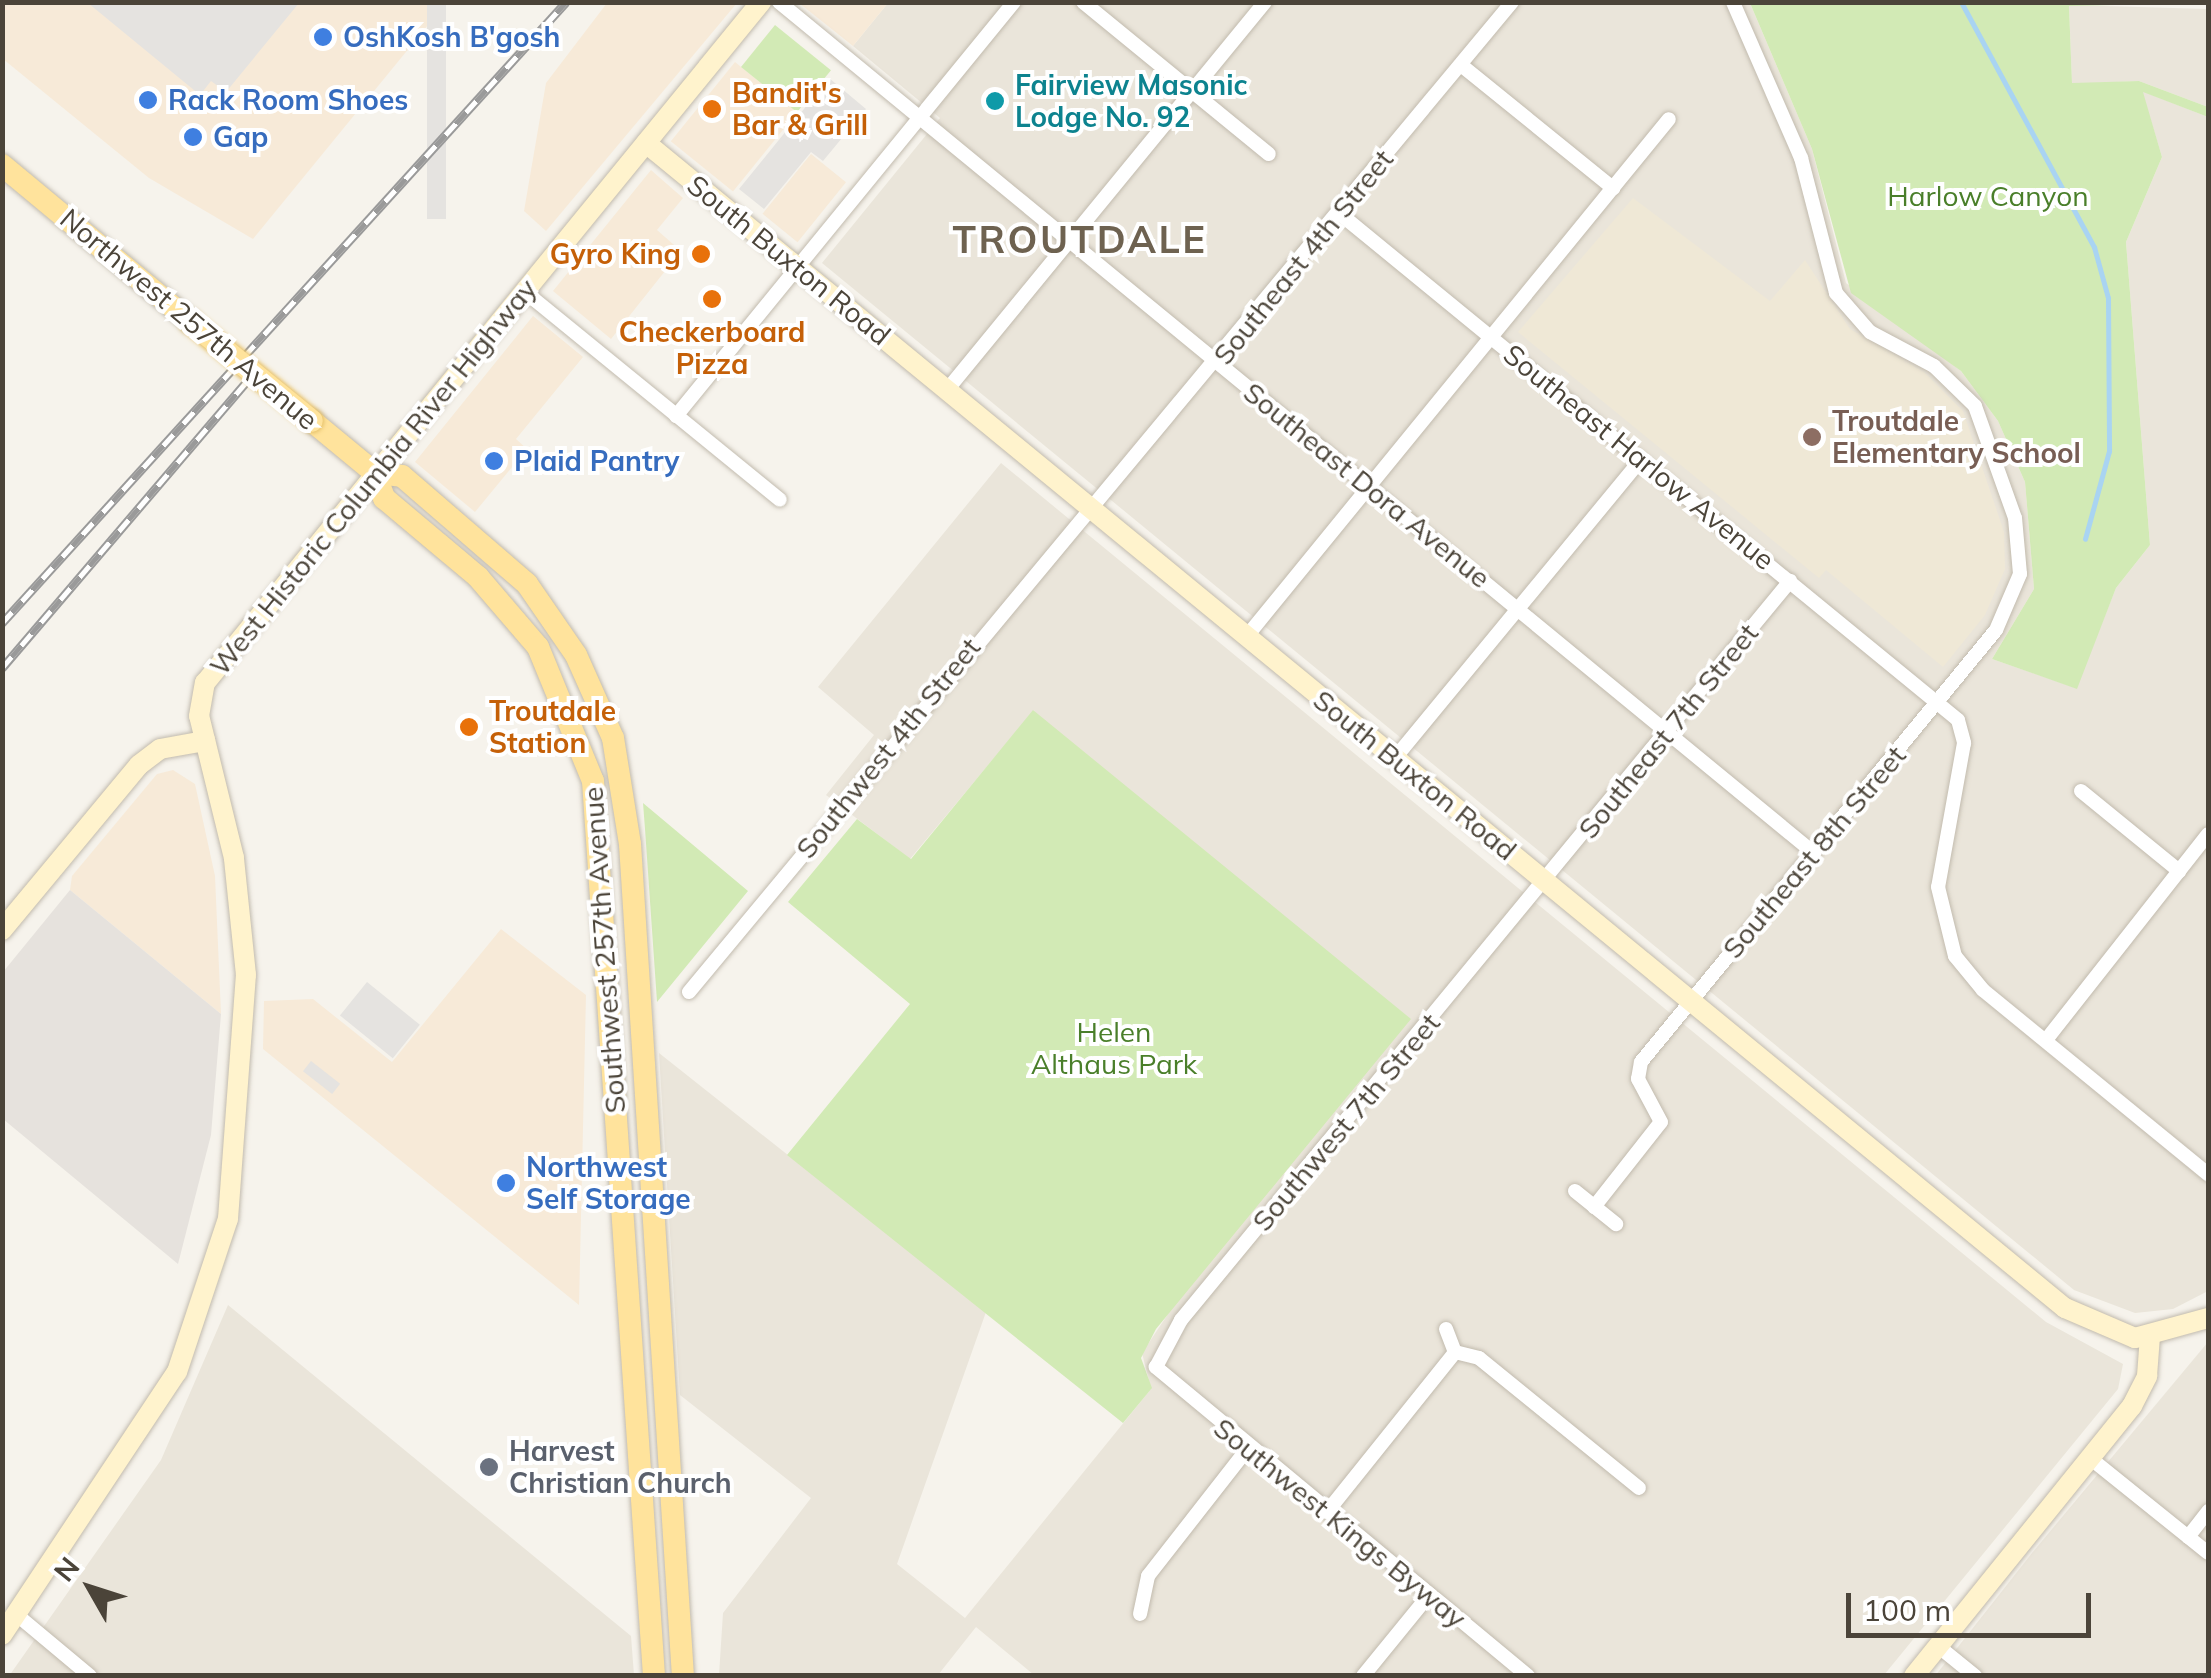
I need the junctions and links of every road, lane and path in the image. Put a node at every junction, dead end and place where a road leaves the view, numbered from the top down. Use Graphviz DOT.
graph roads {
  1 [pos="762,2"];
  2 [pos="779,2"];
  3 [pos="1014,2"];
  4 [pos="1083,2"];
  5 [pos="1265,2"];
  6 [pos="1512,2"];
  7 [pos="1733,2"];
  8 [pos="1461,65"];
  9 [pos="1192,92"];
  10 [pos="920,118"];
  11 [pos="1670,120"];
  12 [pos="646,143"];
  13 [pos="1269,154"];
  14 [pos="2,165"];
  15 [pos="1613,188"];
  16 [pos="1339,213"];
  17 [pos="1069,240"];
  18 [pos="798,267"];
  19 [pos="524,292"];
  20 [pos="1492,337"];
  21 [pos="1217,362"];
  22 [pos="947,390"];
  23 [pos="676,416"];
  24 [pos="1641,460"];
  25 [pos="375,473"];
  26 [pos="1367,487"];
  27 [pos="780,500"];
  28 [pos="1090,508"];
  29 [pos="1790,581"];
  30 [pos="1518,609"];
  31 [pos="1246,636"];
  32 [pos="1938,703"];
  33 [pos="1667,731"];
  34 [pos="205,741"];
  35 [pos="1395,758"];
  36 [pos="2081,791"];
  37 [pos="2208,834"];
  38 [pos="1814,853"];
  39 [pos="2179,871"];
  40 [pos="1545,882"];
  41 [pos="2,930"];
  42 [pos="689,992"];
  43 [pos="1690,1002"];
  44 [pos="2046,1040"];
  45 [pos="2207,1169"];
  46 [pos="1575,1191"];
  47 [pos="1594,1207"];
  48 [pos="1616,1224"];
  49 [pos="2208,1318"];
  50 [pos="1446,1329"];
  51 [pos="2150,1336"];
  52 [pos="1455,1352"];
  53 [pos="1156,1367"];
  54 [pos="1248,1448"];
  55 [pos="2090,1458"];
  56 [pos="1639,1488"];
  57 [pos="2208,1511"];
  58 [pos="1327,1512"];
  59 [pos="2188,1536"];
  60 [pos="2208,1553"];
  61 [pos="1429,1595"];
  62 [pos="1140,1614"];
  63 [pos="17,1615"];
  64 [pos="2,1635"];
  65 [pos="1938,1646"];
  66 [pos="90,1676"];
  67 [pos="654,1676"];
  68 [pos="683,1676"];
  69 [pos="1362,1676"];
  70 [pos="1528,1676"];
  71 [pos="1914,1676"];
  72 [pos="1975,1676"];
  1 -- 12 [label="main road, West Historic Columbia River Highway"];
  2 -- 10 [label="street, Southeast Dora Avenue"];
  3 -- 10 [label="street"];
  4 -- 9 [label="street"];
  5 -- 9 [label="street"];
  6 -- 8 [label="street, Southeast 4th Street"];
  7 -- 32 [label="street, Southeast 8th Street"];
  8 -- 15 [label="street"];
  8 -- 16 [label="street, Southeast 4th Street"];
  9 -- 13 [label="street"];
  9 -- 17 [label="street"];
  10 -- 17 [label="street, Southeast Dora Avenue"];
  10 -- 18 [label="street"];
  11 -- 15 [label="street"];
  12 -- 18 [label="main road, South Buxton Road"];
  12 -- 19 [label="main road, West Historic Columbia River Highway"];
  14 -- 25 [label="main road, Northwest 257th Avenue, bridge"];
  15 -- 20 [label="street"];
  16 -- 20 [label="street, Southeast Harlow Avenue"];
  16 -- 21 [label="street, Southeast 4th Street"];
  17 -- 21 [label="street, Southeast Dora Avenue"];
  17 -- 22 [label="street"];
  18 -- 22 [label="main road, South Buxton Road"];
  18 -- 23 [label="street"];
  19 -- 23 [label="street"];
  19 -- 25 [label="main road, West Historic Columbia River Highway"];
  20 -- 24 [label="street, Southeast Harlow Avenue"];
  20 -- 26 [label="street"];
  21 -- 26 [label="street, Southeast Dora Avenue"];
  21 -- 28 [label="street, Southeast 4th Street"];
  22 -- 28 [label="main road, South Buxton Road"];
  23 -- 27 [label="street"];
  24 -- 29 [label="street, Southeast Harlow Avenue"];
  24 -- 30 [label="street"];
  25 -- 34 [label="main road, West Historic Columbia River Highway"];
  25 -- 67 [label="main road, Southwest 257th Avenue"];
  25 -- 68 [label="main road, Southwest 257th Avenue"];
  26 -- 30 [label="street, Southeast Dora Avenue"];
  26 -- 31 [label="street"];
  28 -- 31 [label="main road, South Buxton Road"];
  28 -- 42 [label="street, Southwest 4th Street"];
  29 -- 32 [label="street, Southeast Harlow Avenue"];
  29 -- 33 [label="street, Southeast 7th Street"];
  30 -- 33 [label="street, Southeast Dora Avenue"];
  30 -- 35 [label="street"];
  31 -- 35 [label="main road, South Buxton Road"];
  32 -- 38 [label="street, Southeast 8th Street"];
  32 -- 44 [label="street, Southeast Harlow Avenue"];
  33 -- 38 [label="street, Southeast Dora Avenue"];
  33 -- 40 [label="street, Southeast 7th Street"];
  34 -- 41 [label="main road"];
  34 -- 63 [label="main road, West Historic Columbia River Highway"];
  35 -- 40 [label="main road, South Buxton Road"];
  36 -- 39 [label="street"];
  37 -- 39 [label="street"];
  38 -- 43 [label="street, Southeast 8th Street"];
  39 -- 44 [label="street"];
  40 -- 43 [label="main road, South Buxton Road"];
  40 -- 53 [label="street, Southwest 7th Street"];
  43 -- 47 [label="street, Southeast 8th Street"];
  43 -- 51 [label="main road, South Buxton Road"];
  44 -- 45 [label="street"];
  46 -- 47 [label="street"];
  47 -- 48 [label="street"];
  49 -- 51 [label="main road, South Buxton Road"];
  50 -- 52 [label="street"];
  51 -- 55 [label="main road"];
  52 -- 56 [label="street"];
  52 -- 58 [label="street"];
  53 -- 54 [label="street, Southwest Kings Byway"];
  54 -- 58 [label="street, Southwest Kings Byway"];
  54 -- 62 [label="street"];
  55 -- 59 [label="street"];
  55 -- 65 [label="main road"];
  57 -- 59 [label="street"];
  58 -- 61 [label="street, Southwest Kings Byway"];
  59 -- 60 [label="street"];
  61 -- 69 [label="street"];
  61 -- 70 [label="street, Southwest Kings Byway"];
  63 -- 64 [label="main road, West Historic Columbia River Highway"];
  63 -- 66 [label="street"];
  65 -- 71 [label="main road"];
  65 -- 72 [label="street"];
}
